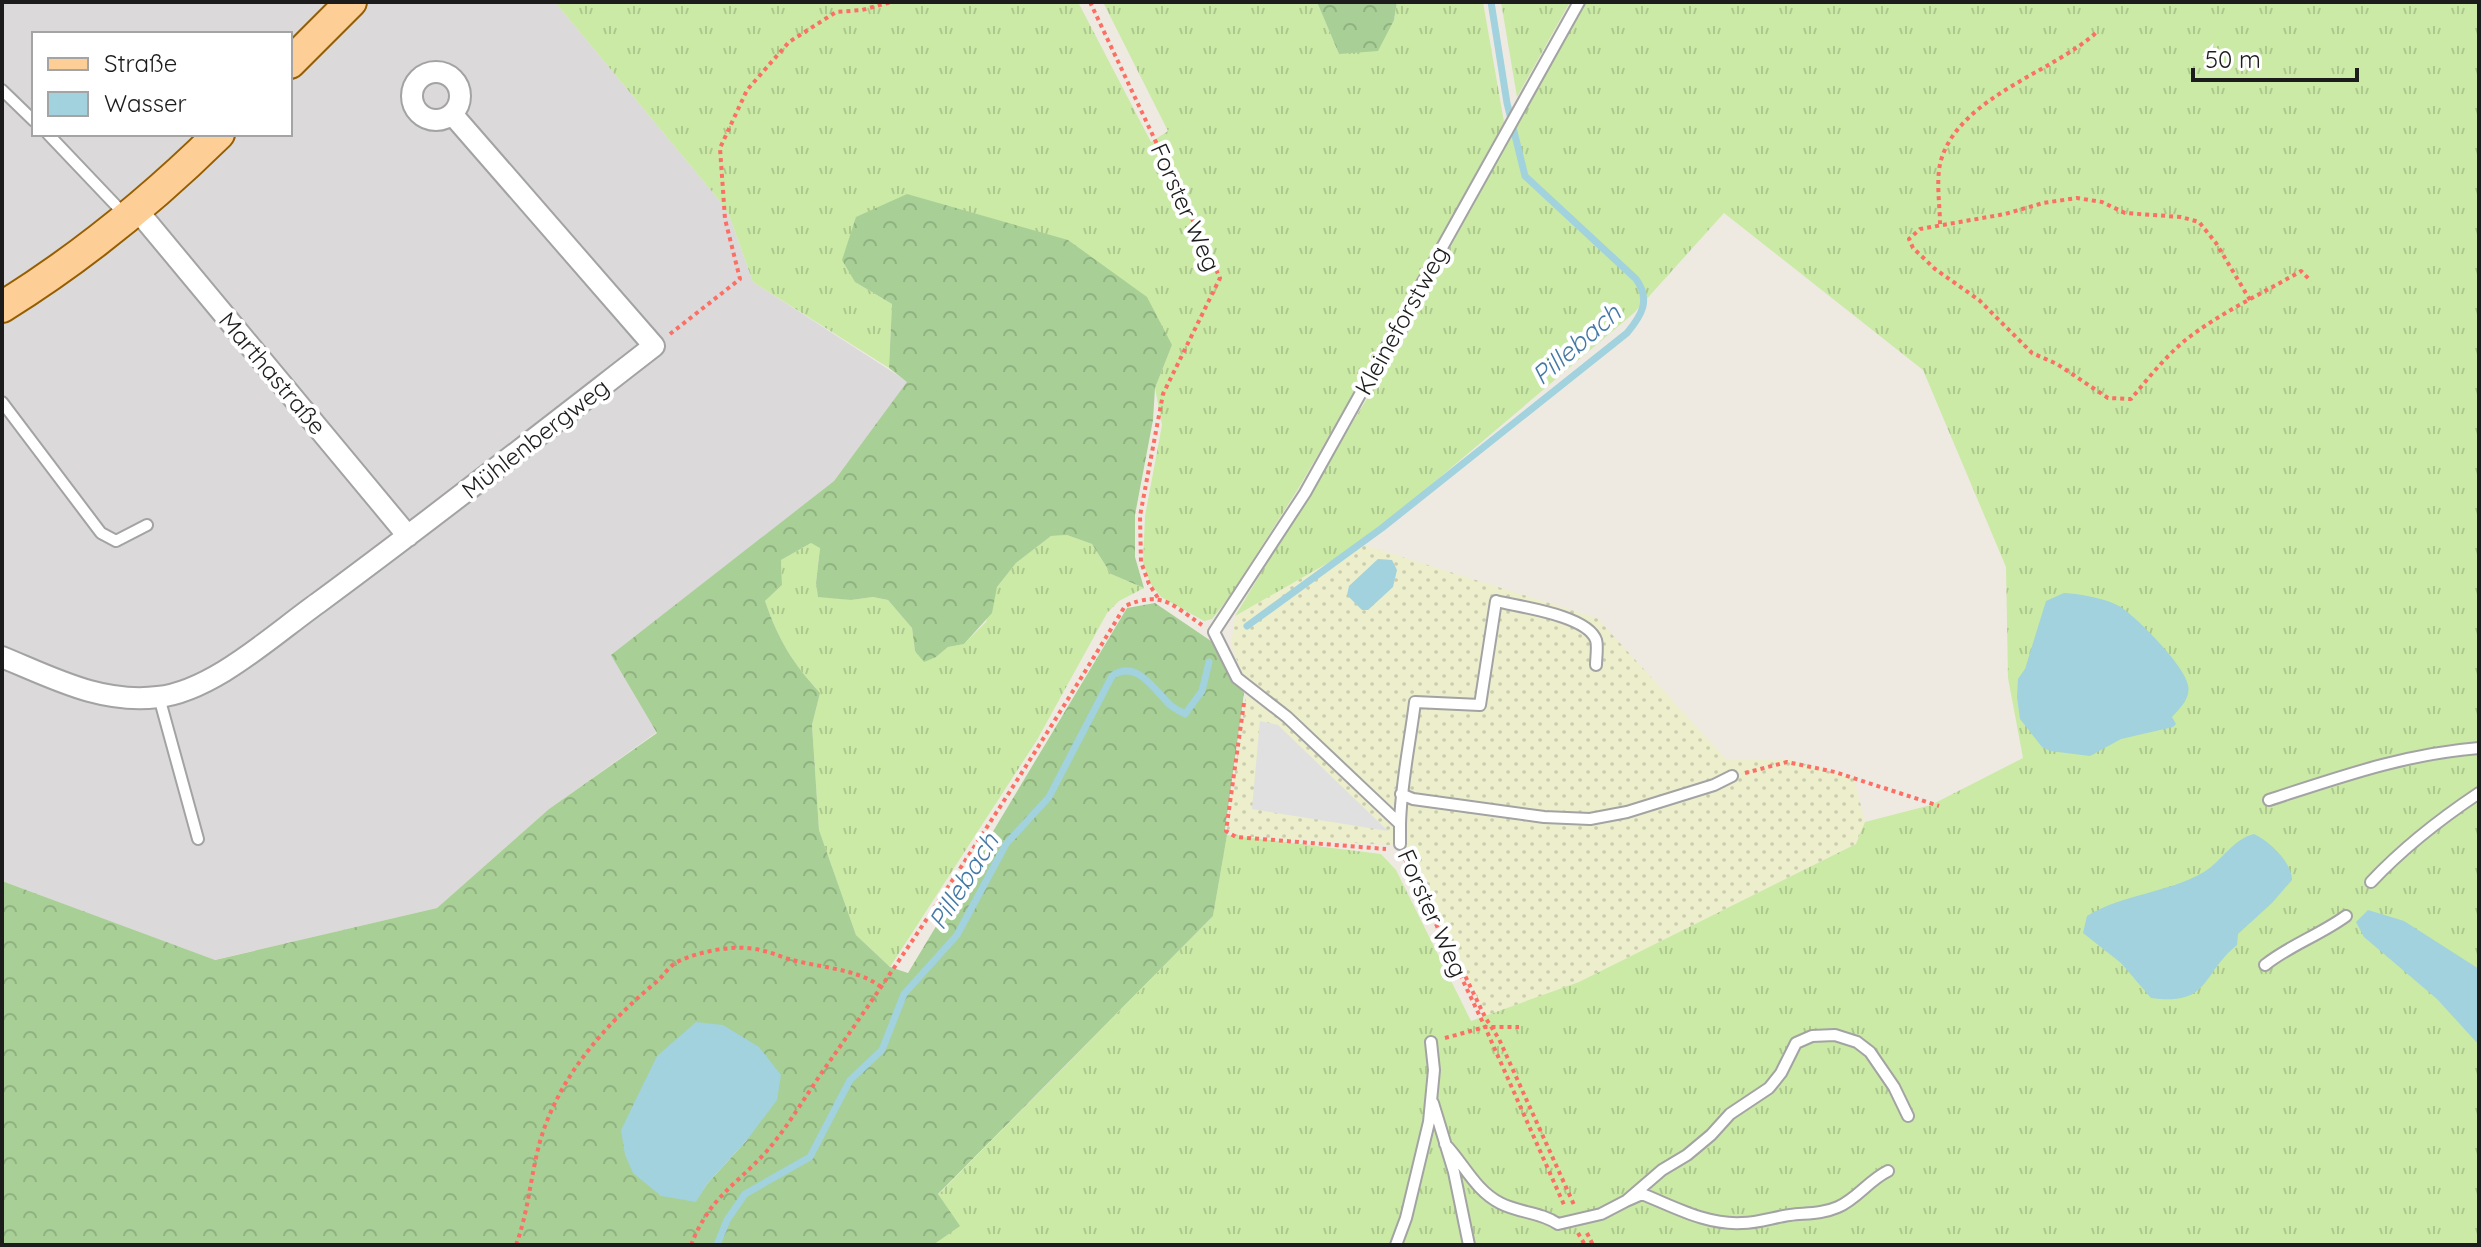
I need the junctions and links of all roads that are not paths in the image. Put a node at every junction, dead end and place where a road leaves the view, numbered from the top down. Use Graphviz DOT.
graph roads {
  1 [pos="351,2"];
  2 [pos="1579,2"];
  3 [pos="292,61"];
  4 [pos="2,90"];
  5 [pos="452,114"];
  6 [pos="32,119"];
  7 [pos="50,136"];
  8 [pos="217,136"];
  9 [pos="132,214"];
  10 [pos="2,307"];
  11 [pos="2,402"];
  12 [pos="147,525"];
  13 [pos="408,536"];
  14 [pos="1214,632"];
  15 [pos="2,657"];
  16 [pos="1596,665"];
  17 [pos="159,697"];
  18 [pos="2479,748"];
  19 [pos="1732,776"];
  20 [pos="2479,793"];
  21 [pos="1401,794"];
  22 [pos="2269,800"];
  23 [pos="1400,824"];
  24 [pos="198,839"];
  25 [pos="1400,847"];
  26 [pos="2371,882"];
  27 [pos="2346,916"];
  28 [pos="2265,965"];
  29 [pos="1431,1042"];
  30 [pos="1430,1094"];
  31 [pos="1908,1116"];
  32 [pos="1445,1144"];
  33 [pos="1888,1171"];
  34 [pos="1626,1201"];
  35 [pos="1396,1245"];
  36 [pos="1469,1245"];
  1 -- 3 [label="main road"];
  2 -- 14 [label="lane, Kleineforstweg"];
  4 -- 6 [label="lane"];
  5 -- 13 [label="street, Mühlenbergweg"];
  7 -- 9 [label="lane"];
  8 -- 9 [label="main road"];
  9 -- 10 [label="main road"];
  9 -- 13 [label="street, Marthastraße"];
  11 -- 12 [label="lane"];
  13 -- 17 [label="street, Mühlenbergweg"];
  14 -- 23 [label="lane, Forster Weg"];
  15 -- 17 [label="street, Mühlenbergweg"];
  16 -- 21 [label="lane"];
  17 -- 24 [label="lane"];
  18 -- 22 [label="lane"];
  19 -- 21 [label="lane"];
  20 -- 26 [label="lane"];
  21 -- 23 [label="lane"];
  23 -- 25 [label="lane, Forster Weg"];
  27 -- 28 [label="lane"];
  29 -- 30 [label="lane"];
  30 -- 32 [label="lane"];
  30 -- 35 [label="lane"];
  31 -- 34 [label="lane"];
  32 -- 34 [label="lane"];
  32 -- 36 [label="lane"];
  33 -- 34 [label="lane"];
}
